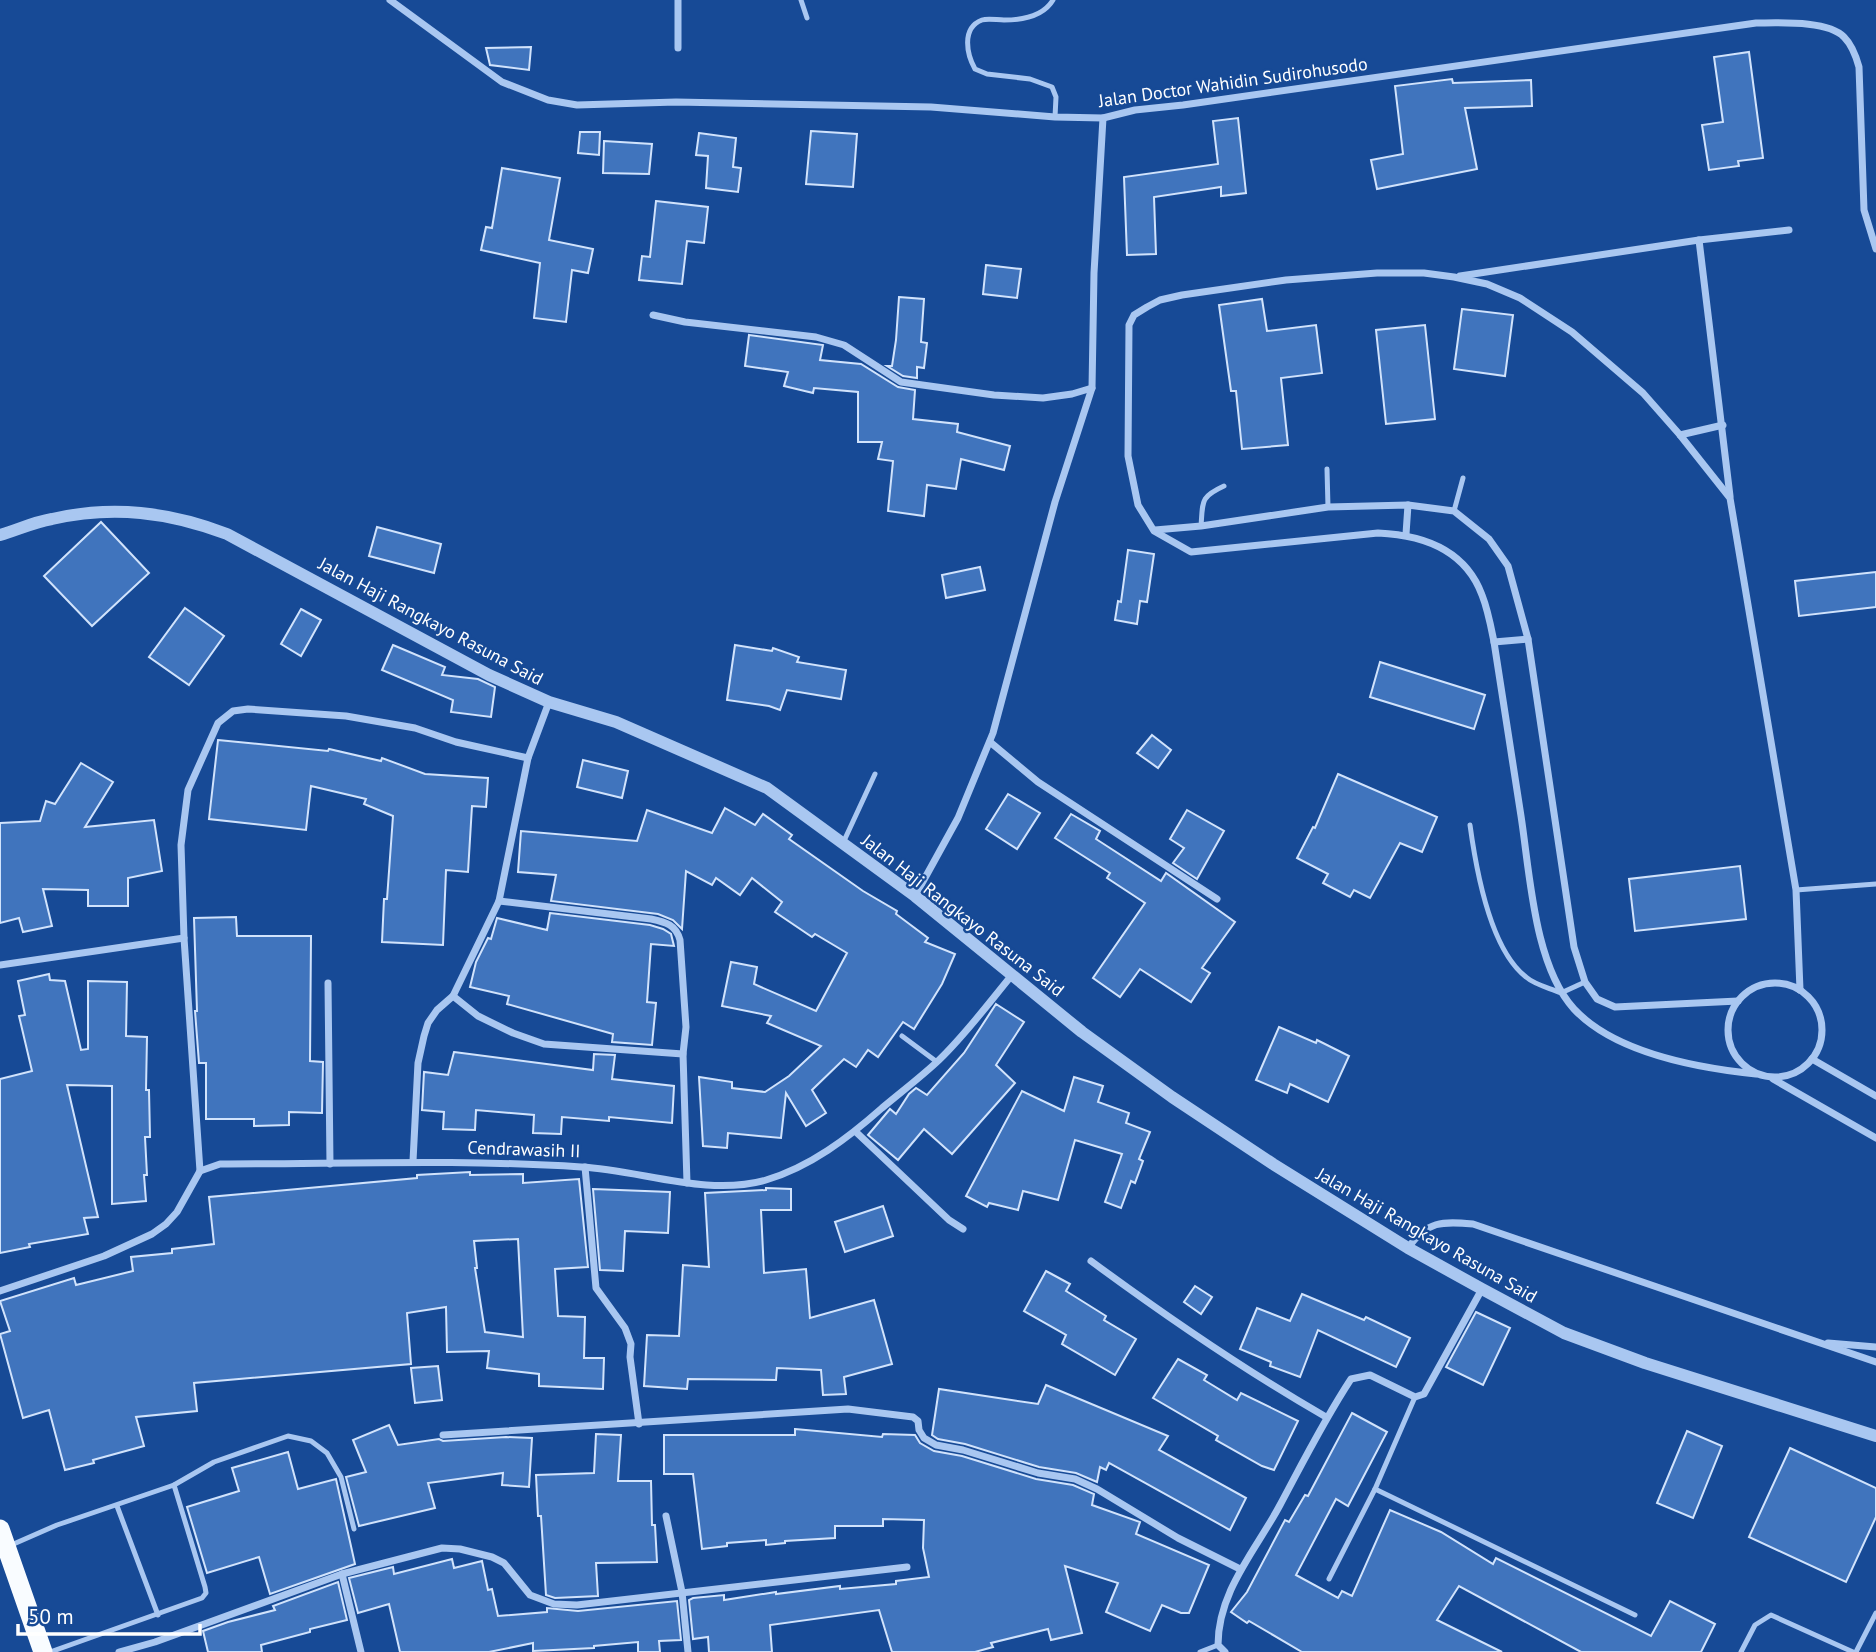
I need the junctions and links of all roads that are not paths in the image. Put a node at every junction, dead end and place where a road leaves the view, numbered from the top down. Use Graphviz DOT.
graph roads {
  1 [pos="390,0"];
  2 [pos="678,0"];
  3 [pos="801,0"];
  4 [pos="1053,0"];
  5 [pos="807,18"];
  6 [pos="678,48"];
  7 [pos="1055,117"];
  8 [pos="1103,118"];
  9 [pos="1789,230"];
  10 [pos="1699,240"];
  11 [pos="1876,249"];
  12 [pos="1454,277"];
  13 [pos="653,315"];
  14 [pos="1092,388"];
  15 [pos="1723,425"];
  16 [pos="1680,435"];
  17 [pos="1327,469"];
  18 [pos="1463,478"];
  19 [pos="1224,486"];
  20 [pos="1730,498"];
  21 [pos="1408,505"];
  22 [pos="1328,507"];
  23 [pos="1454,511"];
  24 [pos="1201,526"];
  25 [pos="1154,530"];
  26 [pos="1406,534"];
  27 [pos="0,535"];
  28 [pos="1528,639"];
  29 [pos="1494,642"];
  30 [pos="549,702"];
  31 [pos="990,742"];
  32 [pos="528,758"];
  33 [pos="875,774"];
  34 [pos="1469,825"];
  35 [pos="843,843"];
  36 [pos="1876,884"];
  37 [pos="1796,890"];
  38 [pos="915,896"];
  39 [pos="1217,899"];
  40 [pos="499,901"];
  41 [pos="184,938"];
  42 [pos="0,965"];
  43 [pos="1012,975"];
  44 [pos="1585,982"];
  45 [pos="328,983"];
  46 [pos="1800,990"];
  47 [pos="1561,993"];
  48 [pos="453,996"];
  49 [pos="1738,1001"];
  50 [pos="902,1036"];
  51 [pos="683,1054"];
  52 [pos="1812,1059"];
  53 [pos="937,1062"];
  54 [pos="1756,1074"];
  55 [pos="1770,1077"];
  56 [pos="1876,1096"];
  57 [pos="856,1132"];
  58 [pos="1876,1138"];
  59 [pos="413,1161"];
  60 [pos="330,1164"];
  61 [pos="584,1167"];
  62 [pos="200,1171"];
  63 [pos="687,1183"];
  64 [pos="963,1229"];
  65 [pos="1408,1248"];
  66 [pos="1091,1261"];
  67 [pos="1482,1289"];
  68 [pos="0,1291"];
  69 [pos="1816,1342"];
  70 [pos="1876,1347"];
  71 [pos="1876,1362"];
  72 [pos="1415,1397"];
  73 [pos="1326,1417"];
  74 [pos="639,1424"];
  75 [pos="443,1434"];
  76 [pos="1876,1436"];
  77 [pos="174,1485"];
  78 [pos="1375,1489"];
  79 [pos="117,1506"];
  80 [pos="666,1516"];
  81 [pos="354,1529"];
  82 [pos="3,1538"];
  83 [pos="907,1567"];
  84 [pos="1240,1569"];
  85 [pos="342,1574"];
  86 [pos="1329,1579"];
  87 [pos="682,1592"];
  88 [pos="1876,1613"];
  89 [pos="158,1615"];
  90 [pos="1635,1615"];
  91 [pos="1218,1645"];
  92 [pos="43,1652"];
  93 [pos="50,1652"];
  94 [pos="119,1652"];
  95 [pos="361,1652"];
  96 [pos="688,1652"];
  97 [pos="1200,1652"];
  98 [pos="1226,1652"];
  99 [pos="1741,1652"];
  100 [pos="1854,1652"];
  1 -- 7 [label="street, Jalan Doctor Wahidin Sudirohusodo"];
  2 -- 6 [label="street"];
  3 -- 5 [label="lane"];
  4 -- 7 [label="lane"];
  7 -- 8 [label="street, Jalan Doctor Wahidin Sudirohusodo"];
  8 -- 11 [label="street, Jalan Doctor Wahidin Sudirohusodo"];
  8 -- 14 [label="street"];
  9 -- 10 [label="street"];
  10 -- 12 [label="street"];
  10 -- 15 [label="street"];
  12 -- 16 [label="street"];
  12 -- 25 [label="street"];
  13 -- 14 [label="street"];
  14 -- 31 [label="street"];
  15 -- 16 [label="street"];
  15 -- 20 [label="street"];
  16 -- 20 [label="street"];
  17 -- 22 [label="lane"];
  18 -- 23 [label="lane"];
  19 -- 24 [label="lane"];
  20 -- 37 [label="street"];
  21 -- 22 [label="street"];
  21 -- 23 [label="street"];
  21 -- 26 [label="street"];
  22 -- 24 [label="street"];
  23 -- 28 [label="street"];
  24 -- 25 [label="street"];
  25 -- 26 [label="street"];
  26 -- 29 [label="street"];
  27 -- 30 [label="street, Jalan Haji Rangkayo Rasuna Said"];
  28 -- 29 [label="street"];
  28 -- 44 [label="street"];
  29 -- 47 [label="street"];
  30 -- 32 [label="street"];
  30 -- 35 [label="street, Jalan Haji Rangkayo Rasuna Said"];
  31 -- 38 [label="street"];
  31 -- 39 [label="street"];
  32 -- 40 [label="street"];
  32 -- 41 [label="street"];
  33 -- 35 [label="lane"];
  34 -- 47 [label="lane"];
  35 -- 38 [label="street, Jalan Haji Rangkayo Rasuna Said"];
  36 -- 37 [label="lane"];
  37 -- 46 [label="street"];
  38 -- 43 [label="street, Jalan Haji Rangkayo Rasuna Said"];
  40 -- 48 [label="street"];
  40 -- 51 [label="street"];
  41 -- 42 [label="street"];
  41 -- 62 [label="street"];
  43 -- 53 [label="street, Cendrawasih II"];
  43 -- 65 [label="street, Jalan Haji Rangkayo Rasuna Said"];
  44 -- 47 [label="lane"];
  44 -- 49 [label="street"];
  45 -- 60 [label="street"];
  46 -- 49 [label="street"];
  46 -- 52 [label="street"];
  47 -- 54 [label="street"];
  48 -- 51 [label="street"];
  48 -- 59 [label="street"];
  49 -- 54 [label="street"];
  50 -- 53 [label="lane"];
  51 -- 63 [label="street"];
  52 -- 55 [label="street"];
  52 -- 56 [label="street"];
  53 -- 57 [label="street, Cendrawasih II"];
  54 -- 55 [label="street"];
  55 -- 58 [label="street"];
  57 -- 63 [label="street, Cendrawasih II"];
  57 -- 64 [label="street"];
  59 -- 60 [label="street, Cendrawasih II"];
  59 -- 61 [label="street, Cendrawasih II"];
  60 -- 62 [label="street, Cendrawasih II"];
  61 -- 63 [label="street, Cendrawasih II"];
  61 -- 74 [label="street"];
  62 -- 68 [label="street"];
  65 -- 67 [label="street, Jalan Haji Rangkayo Rasuna Said"];
  65 -- 69 [label="street"];
  66 -- 73 [label="street"];
  67 -- 72 [label="street"];
  67 -- 76 [label="street, Jalan Haji Rangkayo Rasuna Said"];
  69 -- 70 [label="street"];
  69 -- 71 [label="street"];
  72 -- 73 [label="street"];
  72 -- 78 [label="lane"];
  73 -- 84 [label="street"];
  74 -- 75 [label="street"];
  74 -- 84 [label="street"];
  77 -- 79 [label="lane"];
  77 -- 81 [label="lane"];
  77 -- 89 [label="lane"];
  78 -- 86 [label="lane"];
  78 -- 90 [label="lane"];
  79 -- 82 [label="lane"];
  79 -- 89 [label="lane"];
  80 -- 87 [label="street"];
  82 -- 92 [label="highway"];
  83 -- 87 [label="street"];
  84 -- 91 [label="street"];
  85 -- 87 [label="street"];
  85 -- 94 [label="street"];
  85 -- 95 [label="street"];
  87 -- 96 [label="street"];
  88 -- 100 [label="lane"];
  89 -- 93 [label="lane"];
  91 -- 97 [label="lane"];
  91 -- 98 [label="street"];
  99 -- 100 [label="lane"];
}
